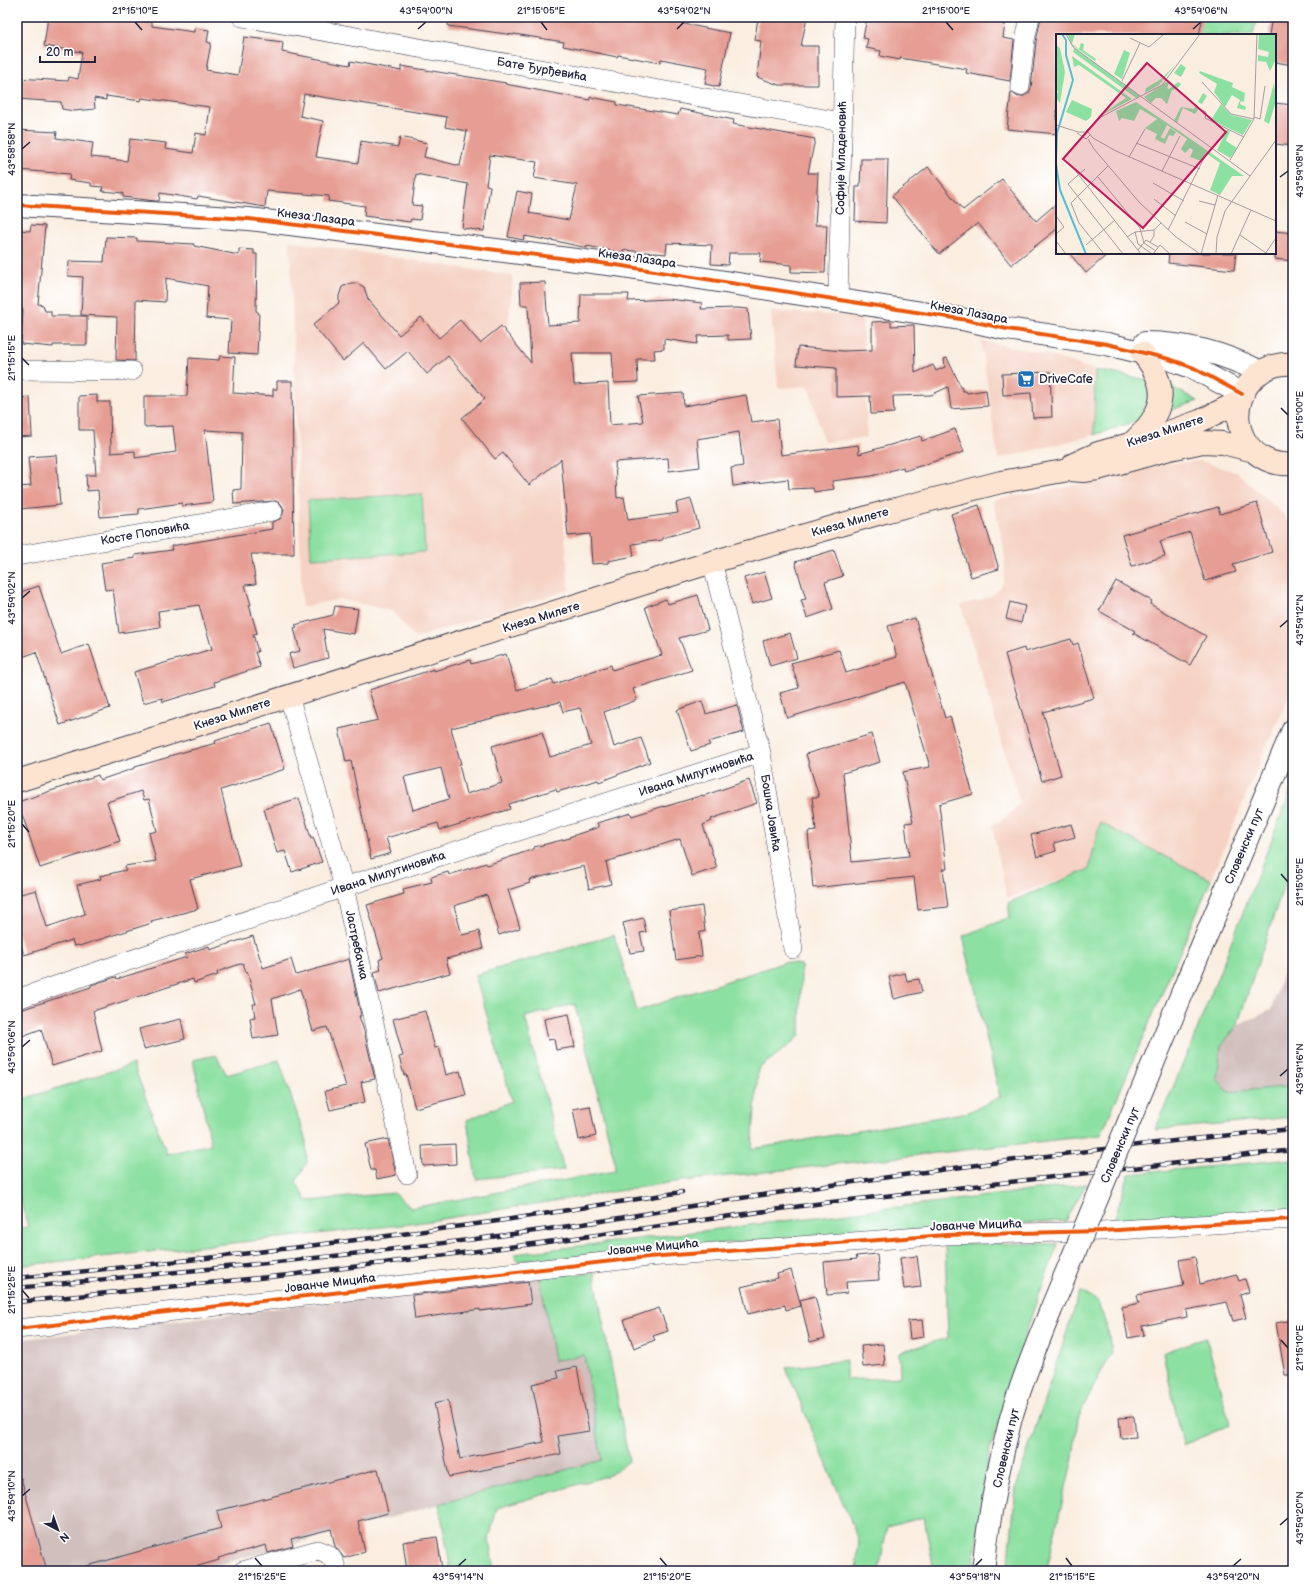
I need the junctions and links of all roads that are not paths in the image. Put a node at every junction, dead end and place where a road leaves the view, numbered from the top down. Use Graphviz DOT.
graph roads {
  1 [pos="242,17"];
  2 [pos="845,17"];
  3 [pos="1030,17"];
  4 [pos="1020,86"];
  5 [pos="842,122"];
  6 [pos="17,205"];
  7 [pos="838,300"];
  8 [pos="1107,344"];
  9 [pos="1142,353"];
  10 [pos="1293,364"];
  11 [pos="17,370"];
  12 [pos="132,371"];
  13 [pos="1261,372"];
  14 [pos="1241,397"];
  15 [pos="1132,443"];
  16 [pos="1254,451"];
  17 [pos="1289,468"];
  18 [pos="1069,470"];
  19 [pos="272,510"];
  20 [pos="17,556"];
  21 [pos="712,562"];
  22 [pos="289,696"];
  23 [pos="1293,730"];
  24 [pos="761,753"];
  25 [pos="17,781"];
  26 [pos="344,887"];
  27 [pos="793,949"];
  28 [pos="17,999"];
  29 [pos="407,1174"];
  30 [pos="1293,1219"];
  31 [pos="17,1329"];
  32 [pos="242,1571"];
  33 [pos="337,1571"];
  34 [pos="984,1571"];
  1 -- 5 [label="street, Бате Ђурђевића"];
  2 -- 5 [label="street, Софије Младеновић"];
  3 -- 4 [label="street"];
  5 -- 7 [label="street, Софије Младеновић"];
  6 -- 7 [label="street, Кнеза Лазара"];
  7 -- 8 [label="street, Кнеза Лазара"];
  8 -- 9 [label="street, Кнеза Лазара"];
  8 -- 13 [label="street, Кнеза Лазара"];
  9 -- 14 [label="street, Кнеза Лазара"];
  9 -- 15 [label="main road"];
  10 -- 13 [label="main road"];
  11 -- 12 [label="street"];
  13 -- 14 [label="main road"];
  14 -- 15 [label="main road, Кнеза Милете"];
  14 -- 16 [label="main road"];
  15 -- 18 [label="main road, Кнеза Милете"];
  16 -- 17 [label="main road"];
  16 -- 18 [label="main road, Кнеза Милете"];
  18 -- 21 [label="main road, Кнеза Милете"];
  19 -- 20 [label="street, Косте Поповића"];
  21 -- 22 [label="main road, Кнеза Милете"];
  21 -- 24 [label="street, Бошка Јовића"];
  22 -- 25 [label="main road, Кнеза Милете"];
  22 -- 26 [label="street, Јастребачка"];
  23 -- 34 [label="street, Словенски пут, bridge"];
  24 -- 26 [label="street, Ивана Милутиновића"];
  24 -- 27 [label="street, Бошка Јовића"];
  26 -- 28 [label="street, Ивана Милутиновића"];
  26 -- 29 [label="street, Јастребачка"];
  30 -- 31 [label="street, Јованче Мицића"];
  32 -- 33 [label="street"];
}
